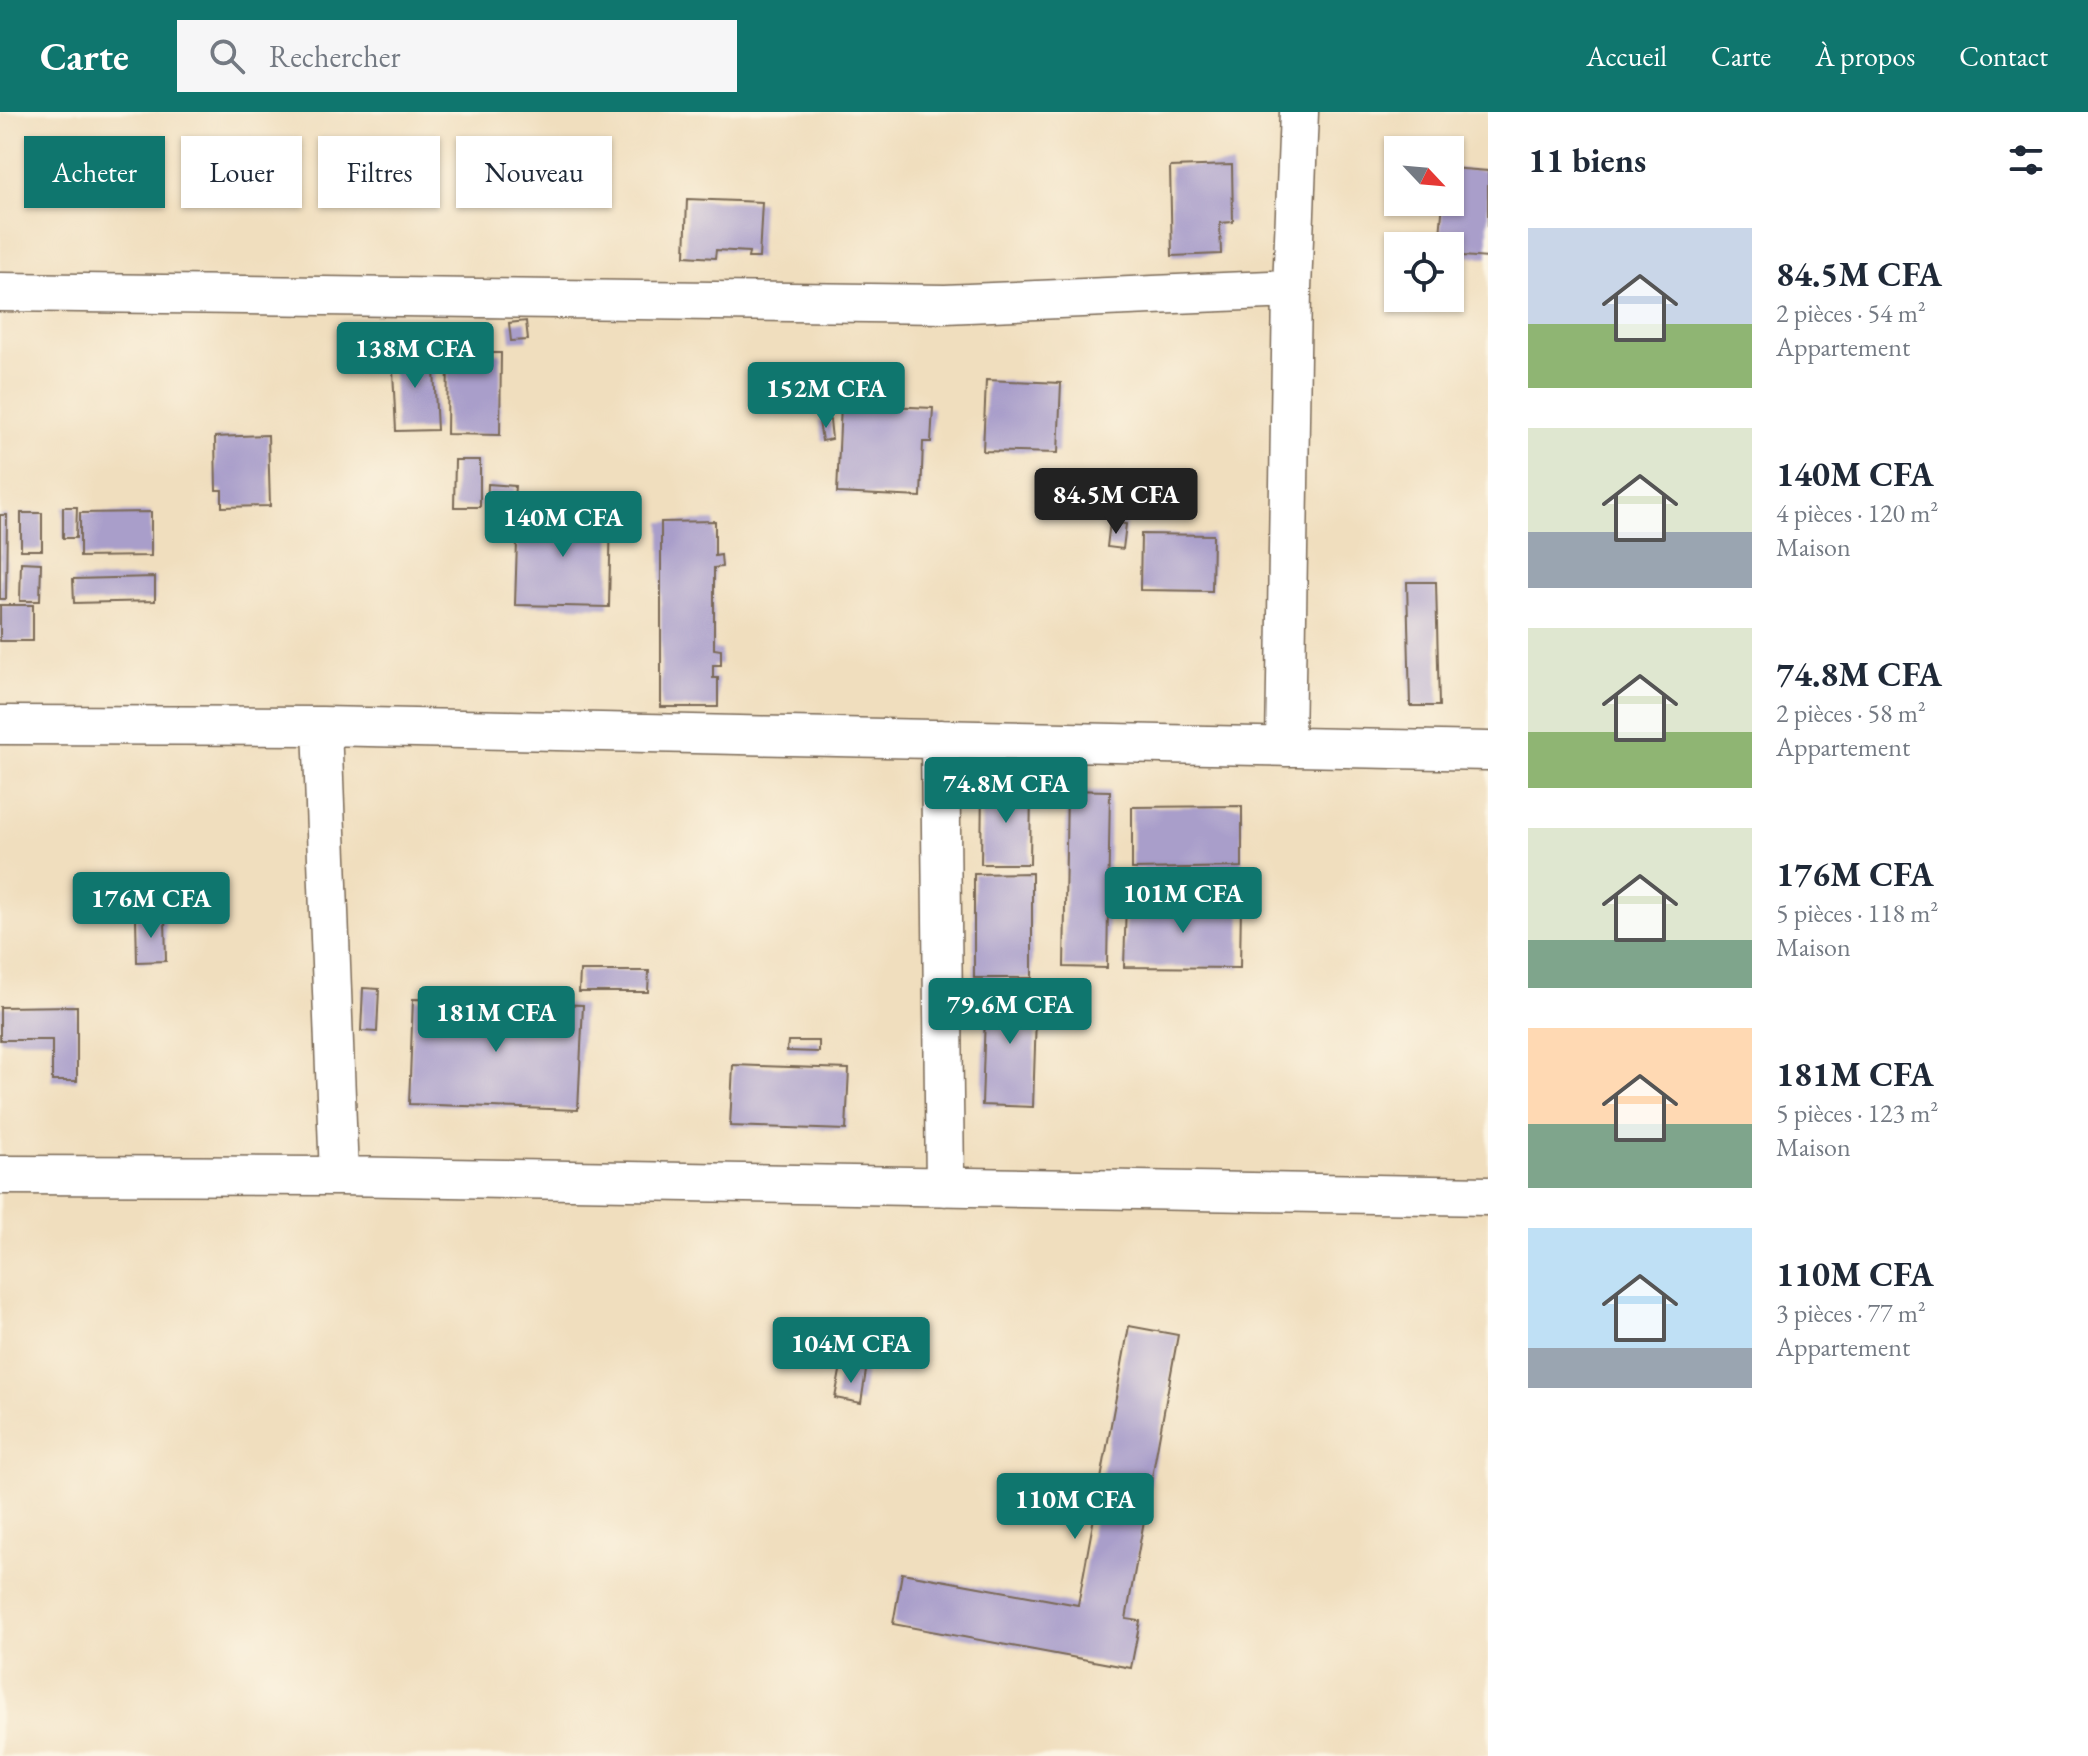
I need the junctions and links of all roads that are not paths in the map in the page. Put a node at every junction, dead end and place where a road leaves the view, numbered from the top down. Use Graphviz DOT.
graph roads {
  1 [pos="1299,112"];
  2 [pos="1292,289"];
  3 [pos="0,292"];
  4 [pos="0,725"];
  5 [pos="322,726"];
  6 [pos="940,739"];
  7 [pos="1285,747"];
  8 [pos="1488,751"];
  9 [pos="0,1175"];
  10 [pos="339,1176"];
  11 [pos="945,1187"];
  12 [pos="1488,1196"];
  1 -- 2 [label="street"];
  2 -- 3 [label="street"];
  2 -- 7 [label="street"];
  4 -- 5 [label="street"];
  5 -- 6 [label="street"];
  5 -- 10 [label="street"];
  6 -- 7 [label="street"];
  6 -- 11 [label="street"];
  7 -- 8 [label="street"];
  9 -- 10 [label="street"];
  10 -- 11 [label="street"];
  11 -- 12 [label="street"];
}
